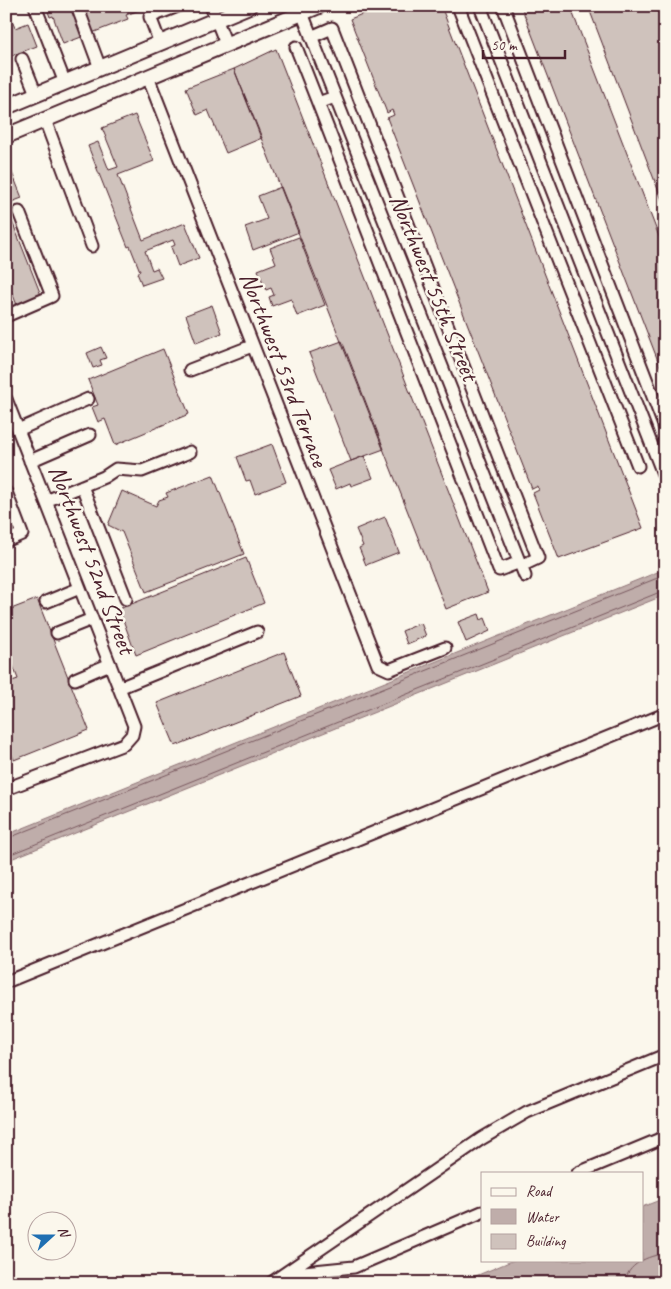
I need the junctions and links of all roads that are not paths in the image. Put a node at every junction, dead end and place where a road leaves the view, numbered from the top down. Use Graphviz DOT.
graph roads {
  1 [pos="34,6"];
  2 [pos="78,6"];
  3 [pos="178,6"];
  4 [pos="211,6"];
  5 [pos="248,6"];
  6 [pos="319,6"];
  7 [pos="458,6"];
  8 [pos="480,6"];
  9 [pos="504,6"];
  10 [pos="302,13"];
  11 [pos="216,20"];
  12 [pos="311,37"];
  13 [pos="160,43"];
  14 [pos="226,44"];
  15 [pos="296,47"];
  16 [pos="22,59"];
  17 [pos="100,68"];
  18 [pos="148,77"];
  19 [pos="65,82"];
  20 [pos="36,94"];
  21 [pos="335,97"];
  22 [pos="318,103"];
  23 [pos="7,106"];
  24 [pos="45,120"];
  25 [pos="6,136"];
  26 [pos="19,212"];
  27 [pos="92,246"];
  28 [pos="6,316"];
  29 [pos="252,346"];
  30 [pos="190,370"];
  31 [pos="6,399"];
  32 [pos="88,399"];
  33 [pos="665,428"];
  34 [pos="18,430"];
  35 [pos="90,436"];
  36 [pos="190,452"];
  37 [pos="30,461"];
  38 [pos="638,466"];
  39 [pos="665,479"];
  40 [pos="82,486"];
  41 [pos="6,492"];
  42 [pos="46,501"];
  43 [pos="6,541"];
  44 [pos="522,568"];
  45 [pos="80,588"];
  46 [pos="126,599"];
  47 [pos="46,602"];
  48 [pos="92,619"];
  49 [pos="257,632"];
  50 [pos="57,633"];
  51 [pos="445,648"];
  52 [pos="110,664"];
  53 [pos="75,679"];
  54 [pos="119,688"];
  55 [pos="665,714"];
  56 [pos="6,789"];
  57 [pos="6,982"];
  58 [pos="665,1055"];
  59 [pos="665,1137"];
  60 [pos="580,1172"];
  61 [pos="481,1212"];
  62 [pos="284,1274"];
  63 [pos="271,1283"];
  1 -- 19 [label="street"];
  2 -- 17 [label="street"];
  3 -- 13 [label="street"];
  4 -- 11 [label="street"];
  5 -- 11 [label="main road"];
  6 -- 10 [label="main road"];
  7 -- 38 [label="street"];
  8 -- 39 [label="street"];
  9 -- 33 [label="street"];
  10 -- 12 [label="street, Northwest 55th Street"];
  10 -- 14 [label="main road"];
  11 -- 13 [label="main road"];
  11 -- 14 [label="street"];
  12 -- 21 [label="street, Northwest 55th Street"];
  12 -- 44 [label="street"];
  13 -- 17 [label="main road"];
  14 -- 18 [label="main road"];
  15 -- 22 [label="street"];
  16 -- 20 [label="street"];
  17 -- 19 [label="main road"];
  18 -- 24 [label="main road"];
  18 -- 29 [label="street, Northwest 53rd Terrace"];
  19 -- 20 [label="main road"];
  20 -- 23 [label="main road"];
  21 -- 22 [label="street"];
  21 -- 44 [label="street, Northwest 55th Street"];
  22 -- 44 [label="street"];
  24 -- 25 [label="main road"];
  24 -- 27 [label="street"];
  26 -- 28 [label="street"];
  29 -- 30 [label="street"];
  29 -- 51 [label="street, Northwest 53rd Terrace"];
  31 -- 34 [label="street, Northwest 52nd Street"];
  32 -- 34 [label="street"];
  34 -- 37 [label="street, Northwest 52nd Street"];
  35 -- 37 [label="street"];
  36 -- 40 [label="street"];
  37 -- 42 [label="street, Northwest 52nd Street"];
  40 -- 42 [label="street"];
  40 -- 46 [label="street"];
  41 -- 43 [label="street"];
  42 -- 45 [label="street, Northwest 52nd Street"];
  45 -- 47 [label="street"];
  45 -- 48 [label="street, Northwest 52nd Street"];
  48 -- 50 [label="street"];
  48 -- 52 [label="street, Northwest 52nd Street"];
  49 -- 54 [label="street"];
  52 -- 53 [label="street"];
  52 -- 54 [label="street, Northwest 52nd Street"];
  54 -- 56 [label="street, Northwest 52nd Street"];
  55 -- 57 [label="street"];
  58 -- 62 [label="street"];
  59 -- 60 [label="street"];
  61 -- 62 [label="street"];
  62 -- 63 [label="street"];
}
